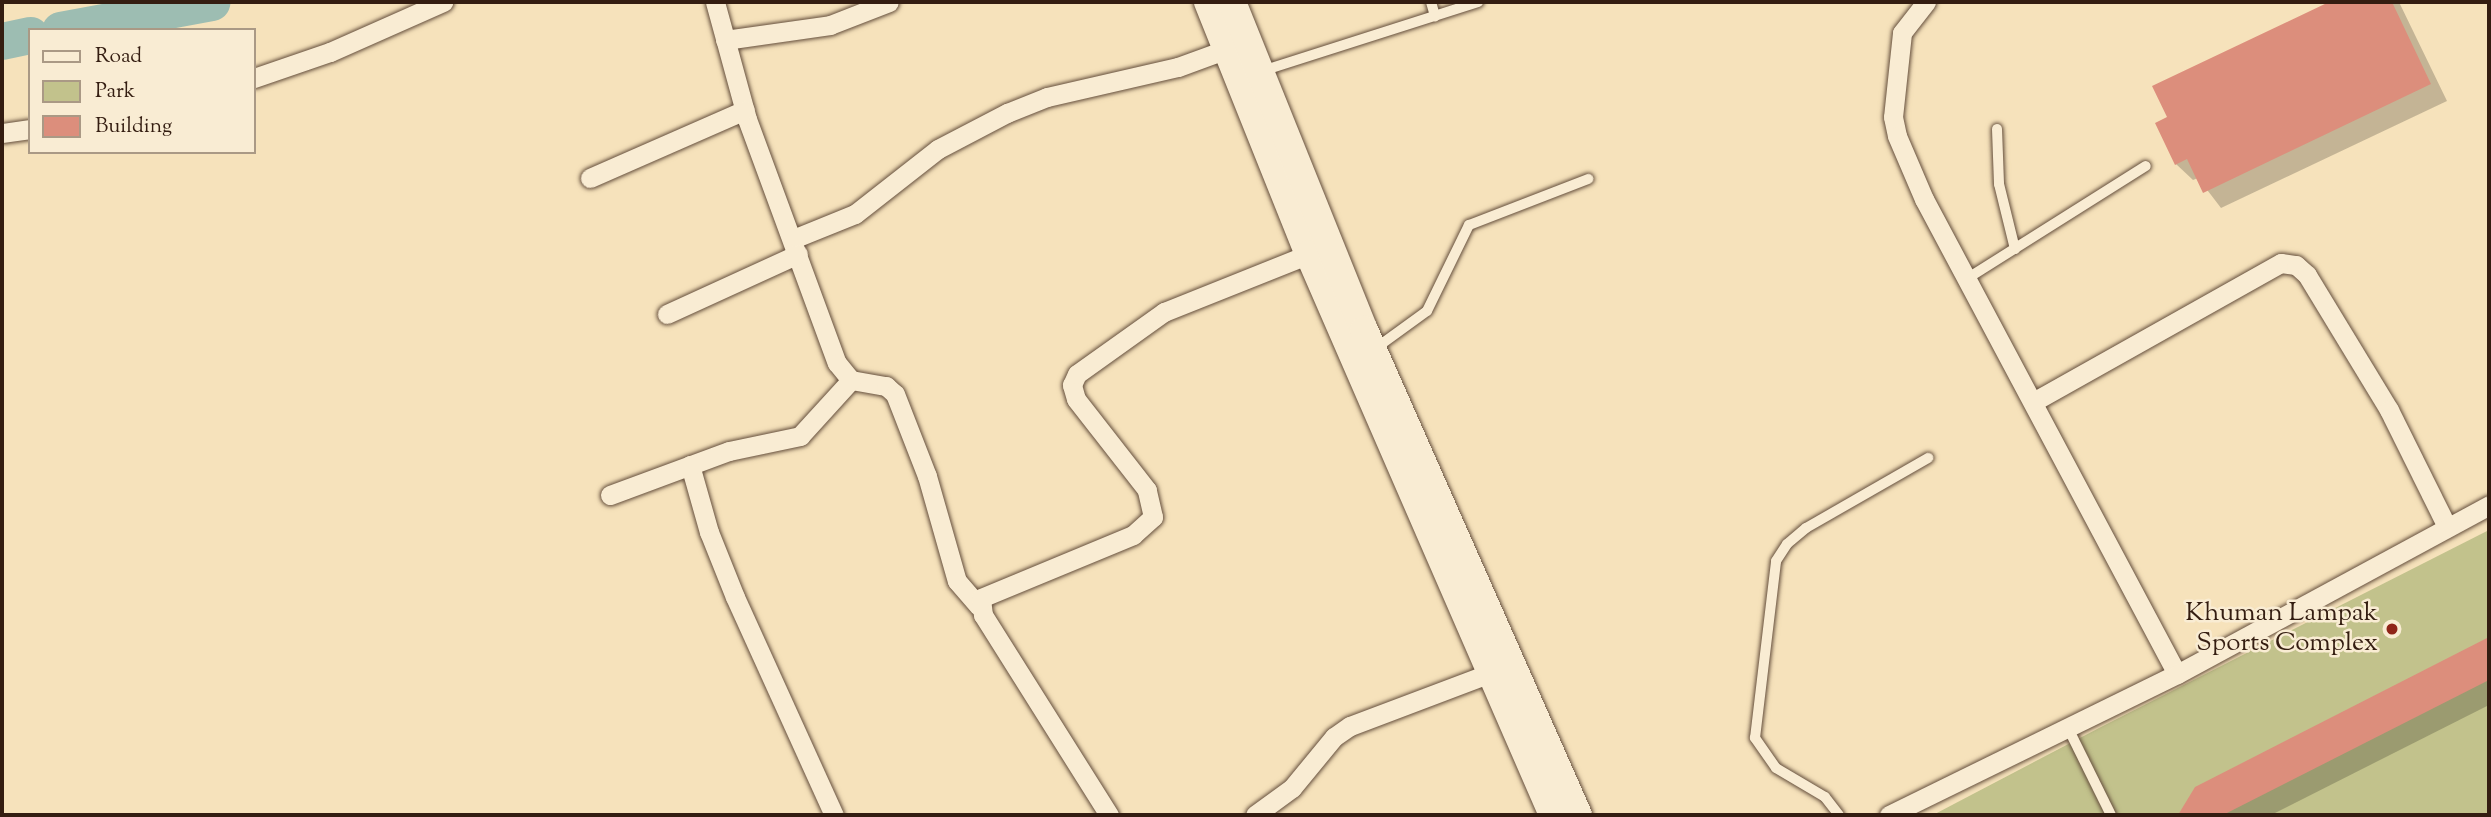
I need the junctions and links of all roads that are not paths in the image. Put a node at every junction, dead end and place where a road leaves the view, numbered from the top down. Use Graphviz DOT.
graph roads {
  1 [pos="443,2"];
  2 [pos="715,2"];
  3 [pos="889,2"];
  4 [pos="1208,2"];
  5 [pos="1232,2"];
  6 [pos="1431,2"];
  7 [pos="1478,2"];
  8 [pos="1926,2"];
  9 [pos="1435,16"];
  10 [pos="725,40"];
  11 [pos="1227,48"];
  12 [pos="1260,72"];
  13 [pos="256,77"];
  14 [pos="745,110"];
  15 [pos="1997,128"];
  16 [pos="28,129"];
  17 [pos="2,133"];
  18 [pos="2146,166"];
  19 [pos="590,178"];
  20 [pos="1588,179"];
  21 [pos="796,246"];
  22 [pos="2015,249"];
  23 [pos="1309,254"];
  24 [pos="1968,278"];
  25 [pos="667,314"];
  26 [pos="1373,351"];
  27 [pos="852,380"];
  28 [pos="2033,402"];
  29 [pos="1928,458"];
  30 [pos="690,466"];
  31 [pos="610,495"];
  32 [pos="2489,505"];
  33 [pos="2447,527"];
  34 [pos="979,606"];
  35 [pos="1500,670"];
  36 [pos="2177,674"];
  37 [pos="2068,729"];
  38 [pos="834,815"];
  39 [pos="1109,815"];
  40 [pos="1255,815"];
  41 [pos="1553,815"];
  42 [pos="1578,815"];
  43 [pos="1839,815"];
  44 [pos="1889,815"];
  45 [pos="2111,815"];
  1 -- 13 [label="street"];
  2 -- 10 [label="street"];
  3 -- 10 [label="street"];
  4 -- 11 [label="main road"];
  5 -- 12 [label="main road"];
  6 -- 9 [label="lane"];
  7 -- 9 [label="lane"];
  8 -- 24 [label="street"];
  9 -- 12 [label="lane"];
  10 -- 14 [label="street"];
  11 -- 21 [label="street"];
  11 -- 23 [label="main road"];
  12 -- 26 [label="main road"];
  14 -- 19 [label="street"];
  14 -- 21 [label="street"];
  15 -- 22 [label="lane"];
  16 -- 17 [label="street"];
  18 -- 22 [label="lane"];
  20 -- 26 [label="lane"];
  21 -- 25 [label="street"];
  21 -- 27 [label="street"];
  22 -- 24 [label="lane"];
  23 -- 34 [label="street"];
  23 -- 35 [label="main road"];
  24 -- 28 [label="street"];
  26 -- 35 [label="main road"];
  27 -- 30 [label="street"];
  27 -- 34 [label="street"];
  28 -- 33 [label="street"];
  28 -- 36 [label="street"];
  29 -- 43 [label="lane"];
  30 -- 31 [label="street"];
  30 -- 38 [label="street"];
  32 -- 33 [label="street"];
  33 -- 36 [label="street"];
  34 -- 39 [label="street"];
  35 -- 40 [label="street"];
  35 -- 41 [label="main road"];
  35 -- 42 [label="main road"];
  36 -- 37 [label="street"];
  37 -- 44 [label="street"];
  37 -- 45 [label="lane"];
}
